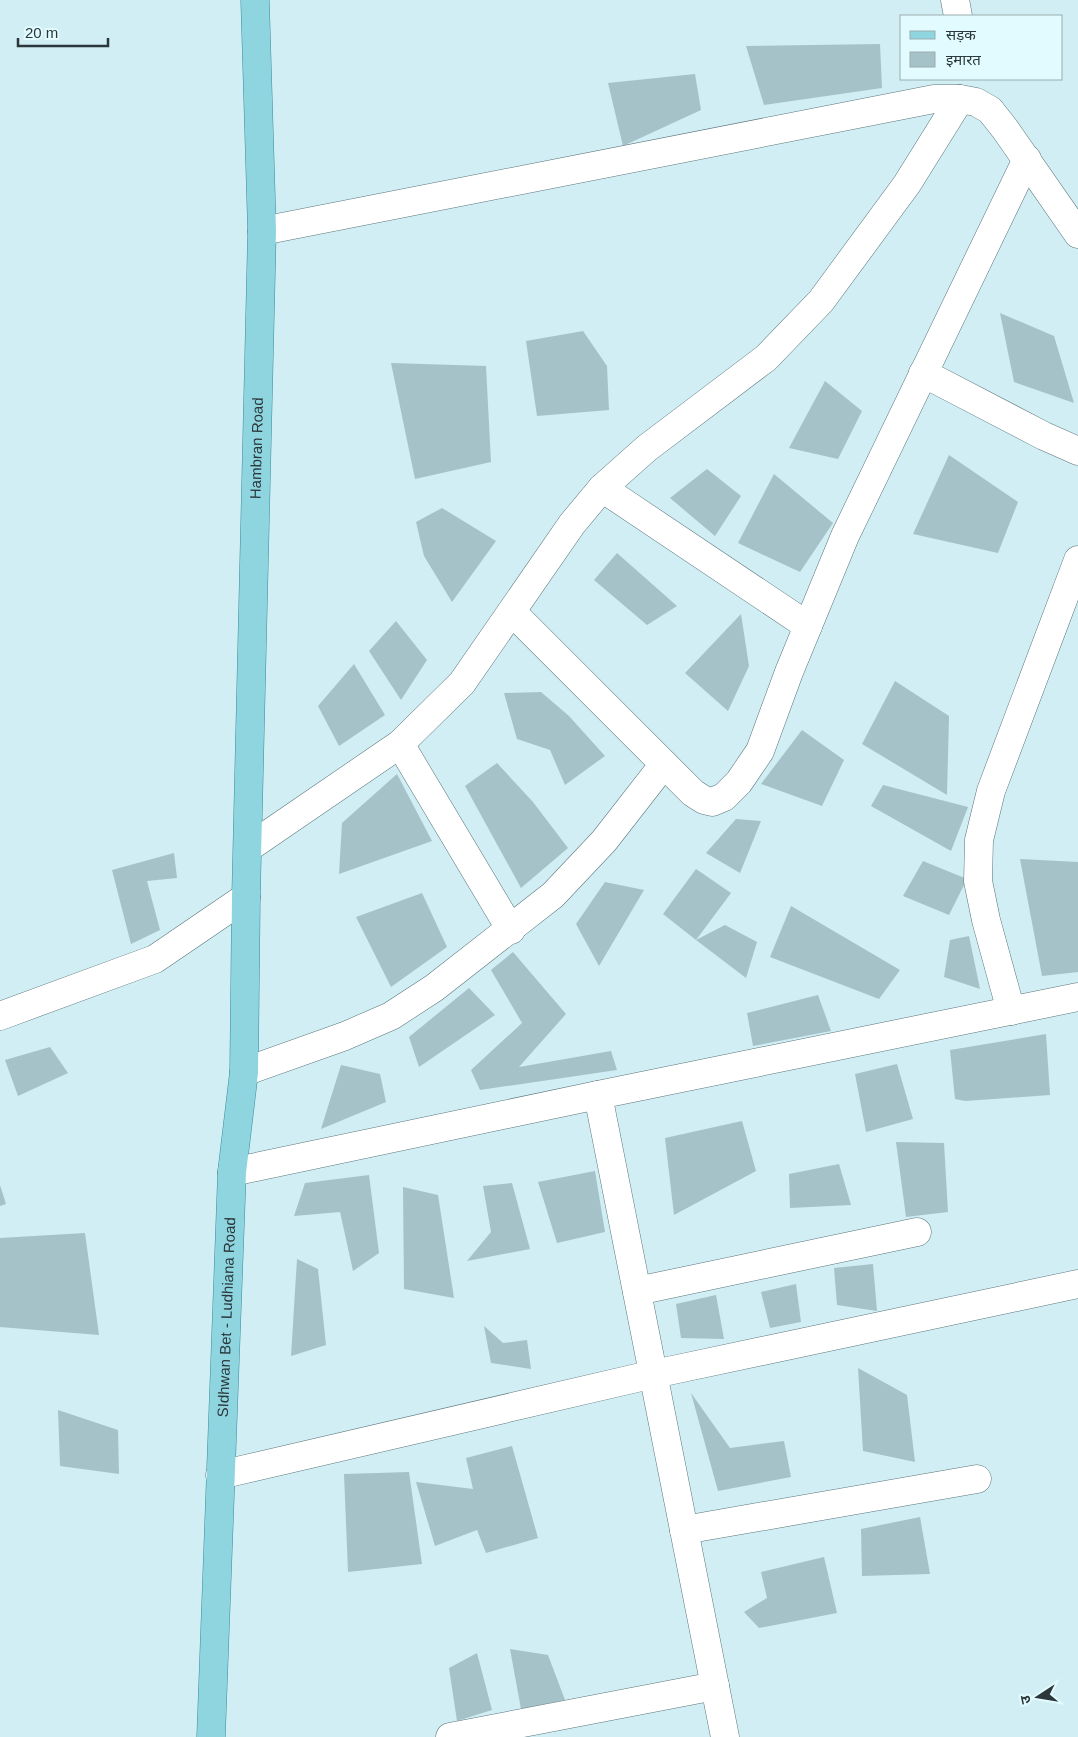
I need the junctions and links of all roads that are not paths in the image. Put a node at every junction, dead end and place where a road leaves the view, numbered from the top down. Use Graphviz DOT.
graph roads {
  1 [pos="255,0"];
  2 [pos="955,0"];
  3 [pos="958,15"];
  4 [pos="969,93"];
  5 [pos="1027,159"];
  6 [pos="262,231"];
  7 [pos="1078,234"];
  8 [pos="923,373"];
  9 [pos="1078,451"];
  10 [pos="602,488"];
  11 [pos="1078,560"];
  12 [pos="512,612"];
  13 [pos="808,626"];
  14 [pos="400,744"];
  15 [pos="664,764"];
  16 [pos="248,848"];
  17 [pos="246,897"];
  18 [pos="511,930"];
  19 [pos="1078,997"];
  20 [pos="1012,1011"];
  21 [pos="0,1016"];
  22 [pos="244,1072"];
  23 [pos="598,1095"];
  24 [pos="232,1172"];
  25 [pos="917,1232"];
  26 [pos="1078,1284"];
  27 [pos="637,1291"];
  28 [pos="654,1374"];
  29 [pos="220,1475"];
  30 [pos="977,1479"];
  31 [pos="684,1530"];
  32 [pos="715,1686"];
  33 [pos="211,1737"];
  34 [pos="450,1737"];
  35 [pos="725,1737"];
  1 -- 6 [label="main road, Hambran Road"];
  2 -- 3 [label="street"];
  4 -- 5 [label="street"];
  4 -- 6 [label="street"];
  4 -- 10 [label="street"];
  5 -- 7 [label="street"];
  5 -- 8 [label="street"];
  6 -- 16 [label="main road, Hambran Road"];
  8 -- 9 [label="street"];
  8 -- 13 [label="street"];
  10 -- 12 [label="street"];
  10 -- 13 [label="street"];
  11 -- 20 [label="street"];
  12 -- 14 [label="street"];
  12 -- 15 [label="street"];
  13 -- 15 [label="street"];
  14 -- 16 [label="street"];
  14 -- 18 [label="street"];
  15 -- 18 [label="street"];
  16 -- 17 [label="main road, Hambran Road"];
  17 -- 21 [label="street"];
  17 -- 22 [label="main road, SIdhwan Bet - Ludhiana Road"];
  18 -- 22 [label="street"];
  19 -- 20 [label="street"];
  20 -- 23 [label="street"];
  22 -- 24 [label="main road, SIdhwan Bet - Ludhiana Road"];
  23 -- 24 [label="street"];
  23 -- 27 [label="street"];
  24 -- 29 [label="main road, SIdhwan Bet - Ludhiana Road"];
  25 -- 27 [label="street"];
  26 -- 28 [label="street"];
  27 -- 28 [label="street"];
  28 -- 29 [label="street"];
  28 -- 31 [label="street"];
  29 -- 33 [label="main road, SIdhwan Bet - Ludhiana Road"];
  30 -- 31 [label="street"];
  31 -- 32 [label="street"];
  32 -- 34 [label="street"];
  32 -- 35 [label="street"];
}
